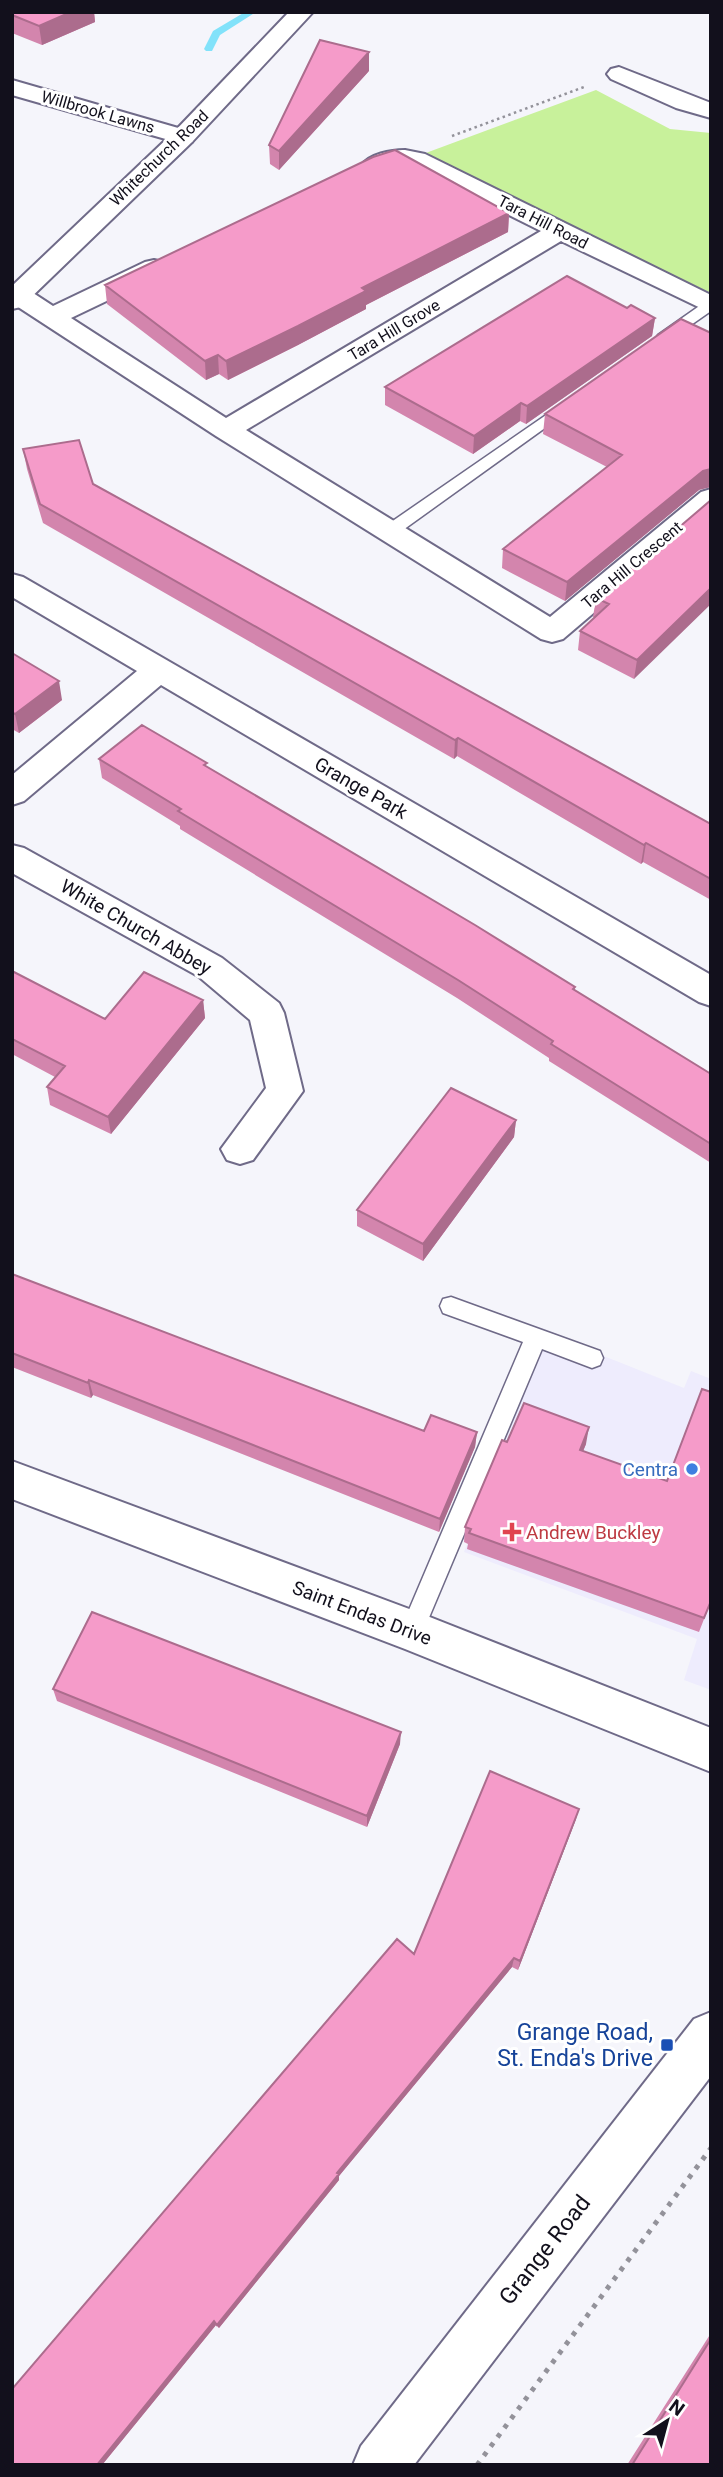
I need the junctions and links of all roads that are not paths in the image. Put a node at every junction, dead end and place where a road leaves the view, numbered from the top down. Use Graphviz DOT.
graph roads {
  1 [pos="302,12"];
  2 [pos="620,74"];
  3 [pos="12,87"];
  4 [pos="711,111"];
  5 [pos="183,136"];
  6 [pos="365,168"];
  7 [pos="561,230"];
  8 [pos="173,259"];
  9 [pos="15,298"];
  10 [pos="710,305"];
  11 [pos="50,318"];
  12 [pos="653,346"];
  13 [pos="576,400"];
  14 [pos="226,430"];
  15 [pos="711,498"];
  16 [pos="390,531"];
  17 [pos="12,584"];
  18 [pos="159,670"];
  19 [pos="12,793"];
  20 [pos="12,857"];
  21 [pos="711,992"];
  22 [pos="240,1149"];
  23 [pos="451,1306"];
  24 [pos="536,1337"];
  25 [pos="592,1358"];
  26 [pos="12,1480"];
  27 [pos="412,1631"];
  28 [pos="711,1750"];
  29 [pos="711,2036"];
  30 [pos="380,2465"];
  1 -- 5 [label="street, Whitechurch Road"];
  2 -- 4 [label="street"];
  3 -- 5 [label="street, Willbrook Lawns"];
  5 -- 9 [label="street, Whitechurch Road"];
  6 -- 7 [label="street, Tara Hill Road"];
  7 -- 10 [label="street, Tara Hill Road"];
  7 -- 14 [label="street, Tara Hill Grove"];
  8 -- 11 [label="street"];
  9 -- 11 [label="street"];
  10 -- 12 [label="lane"];
  11 -- 14 [label="street"];
  13 -- 16 [label="lane"];
  14 -- 16 [label="street"];
  15 -- 16 [label="street, Tara Hill Crescent"];
  17 -- 18 [label="street, Grange Park"];
  18 -- 19 [label="street"];
  18 -- 21 [label="street, Grange Park"];
  20 -- 22 [label="street, White Church Abbey"];
  23 -- 24 [label="lane"];
  24 -- 25 [label="lane"];
  24 -- 27 [label="lane"];
  26 -- 27 [label="street, Saint Endas Drive"];
  27 -- 28 [label="street, Saint Endas Drive"];
  29 -- 30 [label="street, Grange Road"];
}
